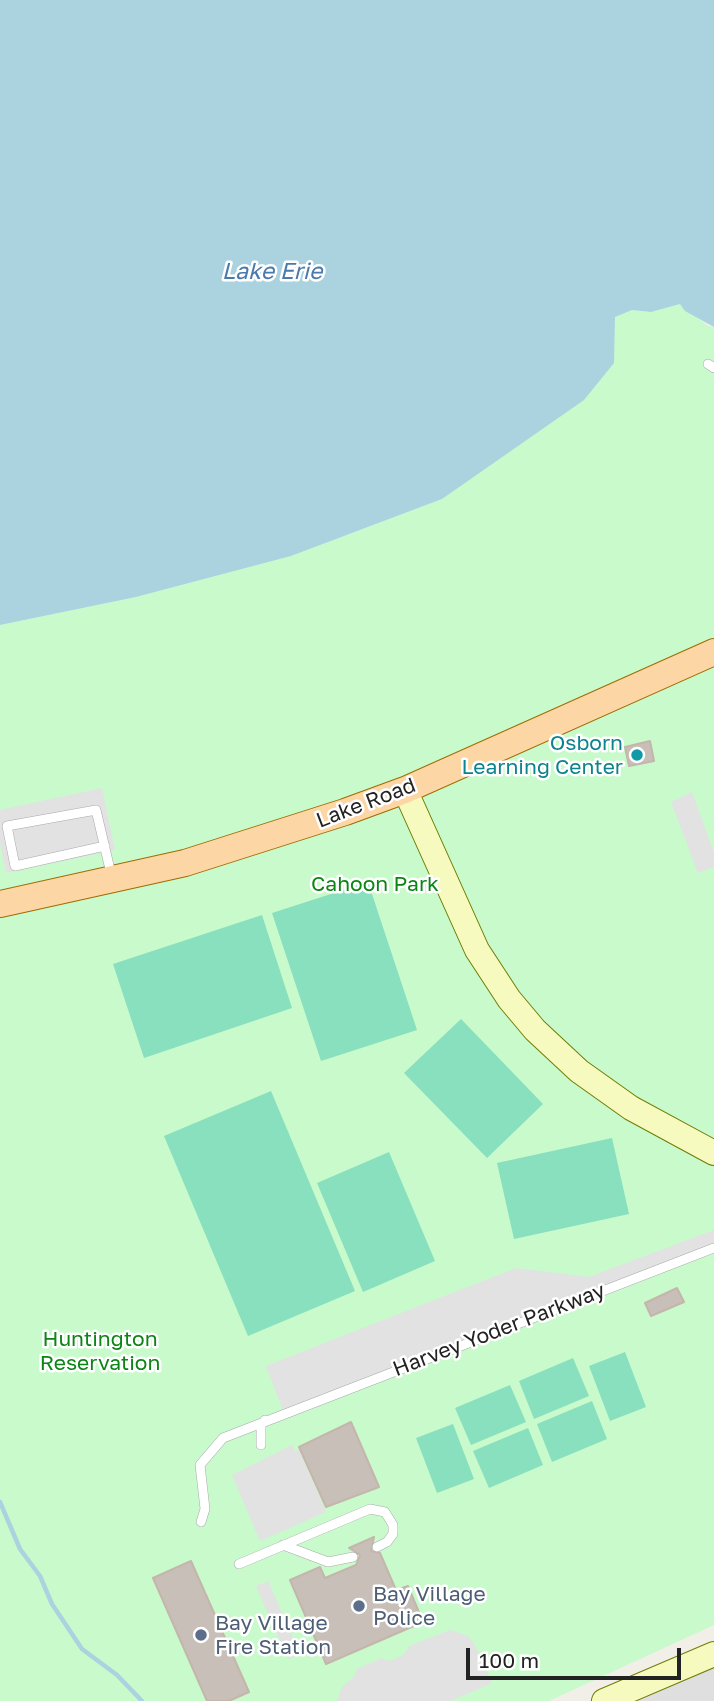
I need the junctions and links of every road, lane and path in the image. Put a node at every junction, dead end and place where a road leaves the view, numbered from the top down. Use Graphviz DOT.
graph roads {
  1 [pos="714,652"];
  2 [pos="405,790"];
  3 [pos="105,846"];
  4 [pos="112,880"];
  5 [pos="0,904"];
  6 [pos="714,1153"];
  7 [pos="714,1248"];
  8 [pos="265,1420"];
  9 [pos="261,1445"];
  10 [pos="201,1522"];
  11 [pos="283,1545"];
  12 [pos="377,1547"];
  13 [pos="352,1557"];
  14 [pos="239,1564"];
  15 [pos="714,1654"];
  16 [pos="604,1701"];
  1 -- 2 [label="main road, Lake Road"];
  2 -- 4 [label="main road, Lake Road"];
  2 -- 6 [label="street"];
  3 -- 3 [label="lane"];
  3 -- 4 [label="lane"];
  4 -- 5 [label="main road, Lake Road"];
  7 -- 8 [label="lane, Harvey Yoder Parkway"];
  8 -- 9 [label="lane"];
  8 -- 10 [label="lane, Harvey Yoder Parkway"];
  11 -- 12 [label="lane"];
  11 -- 13 [label="lane"];
  11 -- 14 [label="lane"];
  15 -- 16 [label="street"];
}
